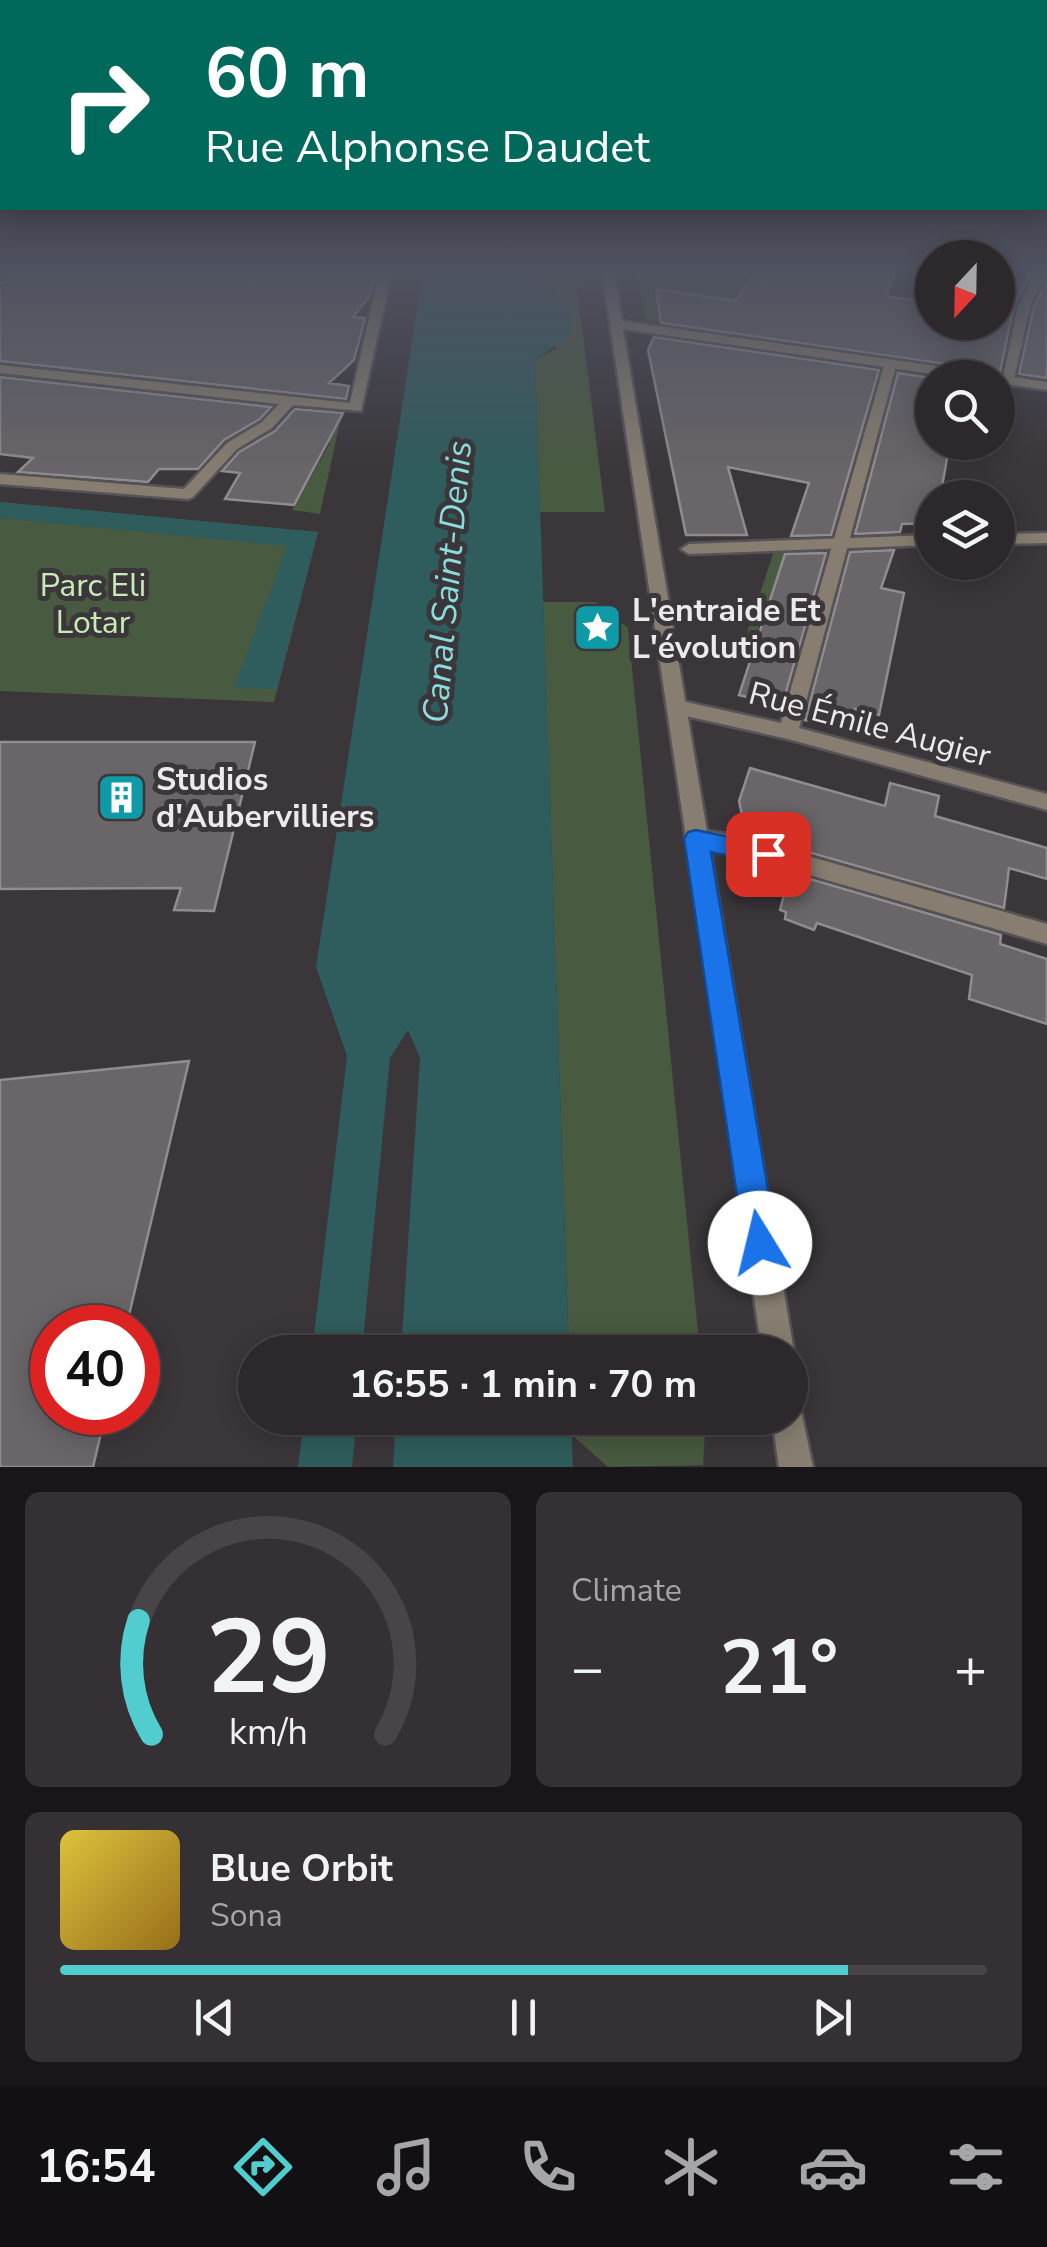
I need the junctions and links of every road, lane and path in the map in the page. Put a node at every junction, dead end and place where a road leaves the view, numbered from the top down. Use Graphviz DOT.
graph roads {
  1 [pos="371,338"];
  2 [pos="618,338"];
  3 [pos="720,338"];
  4 [pos="890,362"];
  5 [pos="915,366"];
  6 [pos="0,369"];
  7 [pos="1015,380"];
  8 [pos="1047,386"];
  9 [pos="289,400"];
  10 [pos="0,479"];
  11 [pos="1015,538"];
  12 [pos="1047,538"];
  13 [pos="915,540"];
  14 [pos="840,541"];
  15 [pos="689,548"];
  16 [pos="677,707"];
  17 [pos="788,732"];
  18 [pos="1047,802"];
  19 [pos="696,839"];
  20 [pos="1047,934"];
  21 [pos="775,1335"];
  22 [pos="791,1435"];
  23 [pos="796,1467"];
  1 -- 9 [label="street"];
  2 -- 16 [label="street"];
  3 -- 4 [label="street"];
  4 -- 5 [label="street"];
  4 -- 14 [label="street"];
  6 -- 9 [label="street"];
  7 -- 8 [label="street"];
  9 -- 10 [label="street"];
  11 -- 12 [label="street"];
  13 -- 14 [label="street"];
  14 -- 15 [label="street"];
  14 -- 17 [label="street"];
  16 -- 17 [label="street, Rue Émile Augier"];
  16 -- 19 [label="street"];
  17 -- 18 [label="street, Rue Émile Augier"];
  19 -- 20 [label="street"];
  19 -- 21 [label="street"];
  22 -- 23 [label="street"];
}
